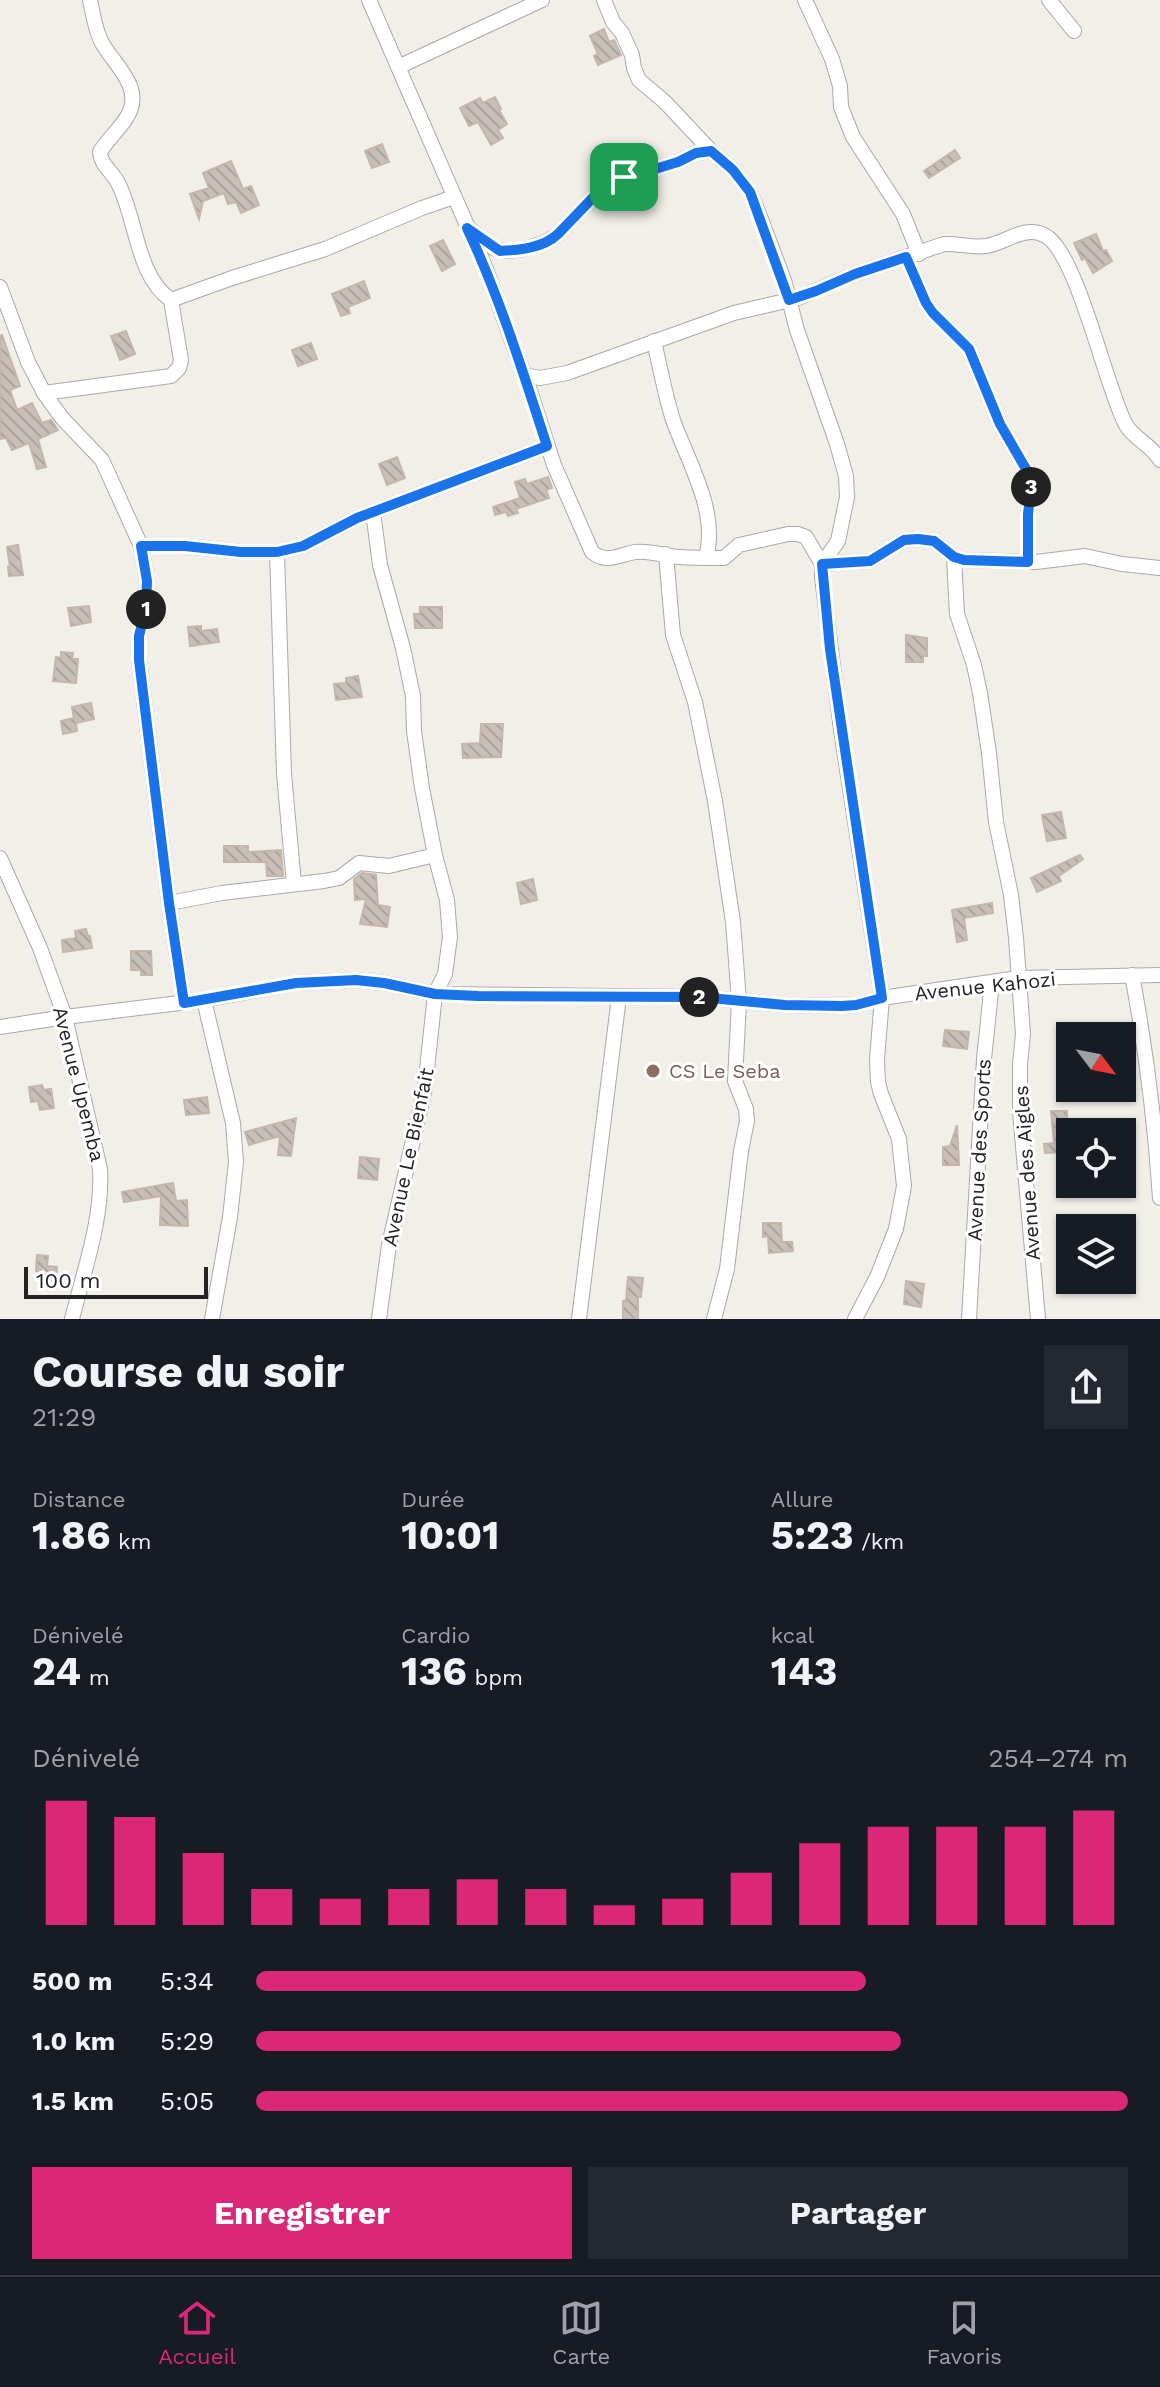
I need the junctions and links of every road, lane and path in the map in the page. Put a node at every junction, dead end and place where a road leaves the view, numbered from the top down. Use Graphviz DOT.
graph roads {
  1 [pos="90,0"];
  2 [pos="369,0"];
  3 [pos="542,0"];
  4 [pos="604,0"];
  5 [pos="805,0"];
  6 [pos="1049,0"];
  7 [pos="1074,31"];
  8 [pos="398,67"];
  9 [pos="711,151"];
  10 [pos="454,197"];
  11 [pos="467,228"];
  12 [pos="912,255"];
  13 [pos="0,287"];
  14 [pos="171,300"];
  15 [pos="789,300"];
  16 [pos="654,341"];
  17 [pos="524,375"];
  18 [pos="44,393"];
  19 [pos="547,446"];
  20 [pos="1160,460"];
  21 [pos="373,512"];
  22 [pos="141,546"];
  23 [pos="277,552"];
  24 [pos="666,554"];
  25 [pos="706,557"];
  26 [pos="954,557"];
  27 [pos="1028,562"];
  28 [pos="822,564"];
  29 [pos="1160,568"];
  30 [pos="435,855"];
  31 [pos="0,858"];
  32 [pos="294,884"];
  33 [pos="169,903"];
  34 [pos="1132,975"];
  35 [pos="1160,975"];
  36 [pos="1018,978"];
  37 [pos="992,982"];
  38 [pos="435,994"];
  39 [pos="619,997"];
  40 [pos="882,998"];
  41 [pos="204,1000"];
  42 [pos="739,1001"];
  43 [pos="184,1003"];
  44 [pos="65,1017"];
  45 [pos="0,1027"];
  46 [pos="1160,1198"];
  47 [pos="72,1319"];
  48 [pos="212,1319"];
  49 [pos="379,1319"];
  50 [pos="579,1319"];
  51 [pos="714,1319"];
  52 [pos="855,1319"];
  53 [pos="969,1319"];
  54 [pos="1038,1319"];
  1 -- 14 [label="street"];
  2 -- 8 [label="street"];
  3 -- 8 [label="street"];
  4 -- 9 [label="street"];
  5 -- 12 [label="street"];
  6 -- 7 [label="street"];
  8 -- 10 [label="street"];
  9 -- 11 [label="street"];
  9 -- 15 [label="street"];
  10 -- 11 [label="street"];
  10 -- 14 [label="street"];
  11 -- 17 [label="street"];
  12 -- 15 [label="street"];
  12 -- 20 [label="street"];
  12 -- 27 [label="street"];
  13 -- 18 [label="street"];
  14 -- 18 [label="street"];
  15 -- 16 [label="street"];
  15 -- 28 [label="street"];
  16 -- 17 [label="street"];
  16 -- 25 [label="street"];
  17 -- 19 [label="street"];
  18 -- 22 [label="street"];
  19 -- 21 [label="street"];
  19 -- 24 [label="street"];
  21 -- 23 [label="street"];
  21 -- 30 [label="street, Avenue Le Bienfait"];
  22 -- 23 [label="street"];
  22 -- 33 [label="street"];
  23 -- 32 [label="street"];
  24 -- 25 [label="street"];
  24 -- 42 [label="street"];
  25 -- 28 [label="street"];
  26 -- 27 [label="street"];
  26 -- 28 [label="street"];
  26 -- 36 [label="street, Avenue des Aigles"];
  27 -- 29 [label="street"];
  28 -- 40 [label="street"];
  30 -- 32 [label="street"];
  30 -- 38 [label="street, Avenue Le Bienfait"];
  31 -- 44 [label="street, Avenue Upemba"];
  32 -- 33 [label="street"];
  33 -- 43 [label="street"];
  34 -- 35 [label="street, Avenue Kahozi"];
  34 -- 36 [label="street, Avenue Kahozi"];
  34 -- 46 [label="street"];
  36 -- 37 [label="street, Avenue Kahozi"];
  36 -- 54 [label="street, Avenue des Aigles"];
  37 -- 40 [label="street, Avenue Kahozi"];
  37 -- 53 [label="street, Avenue des Sports"];
  38 -- 39 [label="street, Avenue Kahozi"];
  38 -- 41 [label="street, Avenue Kahozi"];
  38 -- 49 [label="street, Avenue Le Bienfait"];
  39 -- 42 [label="street, Avenue Kahozi"];
  39 -- 50 [label="street"];
  40 -- 42 [label="street, Avenue Kahozi"];
  40 -- 52 [label="street"];
  41 -- 43 [label="street, Avenue Kahozi"];
  41 -- 48 [label="street"];
  42 -- 51 [label="street"];
  43 -- 44 [label="street, Avenue Kahozi"];
  44 -- 45 [label="street, Avenue Kahozi"];
  44 -- 47 [label="street, Avenue Upemba"];
}
